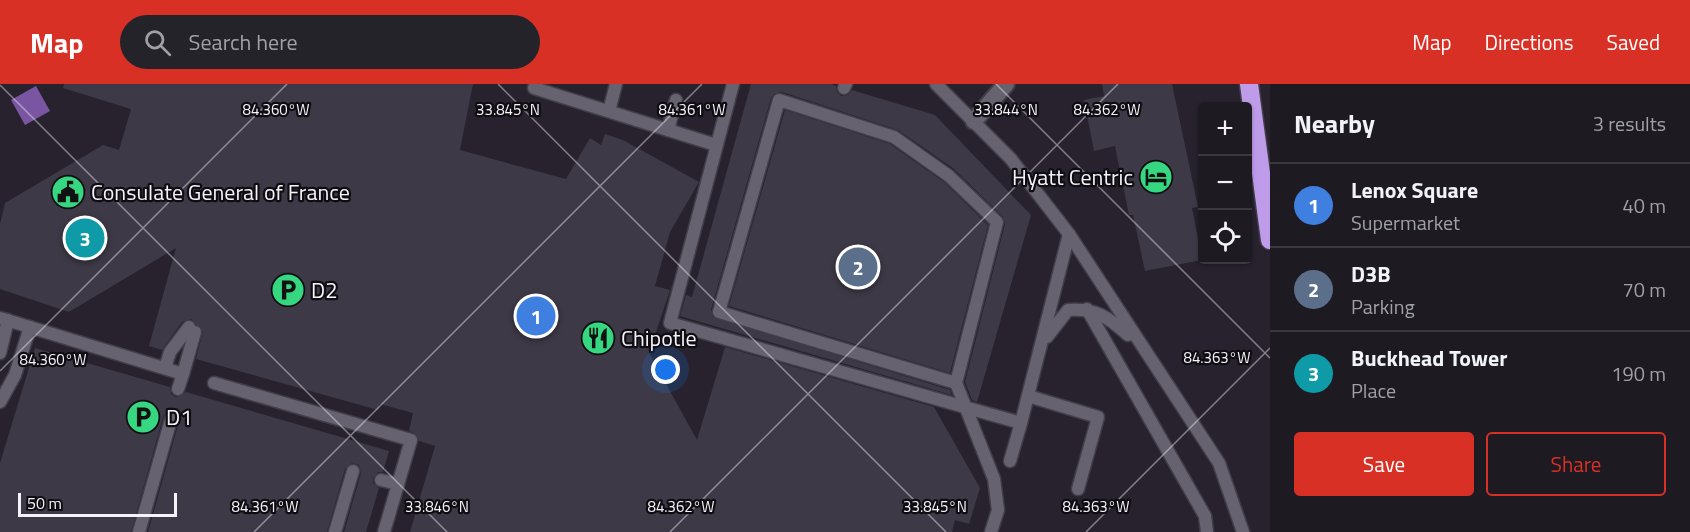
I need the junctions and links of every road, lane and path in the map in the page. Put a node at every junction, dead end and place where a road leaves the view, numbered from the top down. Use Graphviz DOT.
graph roads {
  1 [pos="616,84"];
  2 [pos="733,84"];
  3 [pos="936,84"];
  4 [pos="1006,84"];
  5 [pos="1249,84"];
  6 [pos="534,88"];
  7 [pos="676,100"];
  8 [pos="609,111"];
  9 [pos="974,121"];
  10 [pos="668,130"];
  11 [pos="716,146"];
  12 [pos="1069,234"];
  13 [pos="1270,240"];
  14 [pos="1087,309"];
  15 [pos="4,319"];
  16 [pos="30,327"];
  17 [pos="1141,346"];
  18 [pos="1040,348"];
  19 [pos="0,353"];
  20 [pos="165,368"];
  21 [pos="183,374"];
  22 [pos="214,383"];
  23 [pos="956,383"];
  24 [pos="178,389"];
  25 [pos="1028,396"];
  26 [pos="0,402"];
  27 [pos="172,416"];
  28 [pos="1021,423"];
  29 [pos="1010,461"];
  30 [pos="353,471"];
  31 [pos="381,480"];
  32 [pos="398,484"];
  33 [pos="1078,489"];
  34 [pos="139,532"];
  35 [pos="335,532"];
  36 [pos="384,532"];
  37 [pos="991,532"];
  38 [pos="1207,532"];
  39 [pos="1243,532"];
  1 -- 8 [label="lane"];
  2 -- 11 [label="lane"];
  3 -- 9 [label="lane"];
  4 -- 9 [label="street"];
  5 -- 13 [label="highway"];
  6 -- 8 [label="lane"];
  7 -- 10 [label="lane"];
  8 -- 10 [label="lane"];
  9 -- 12 [label="lane"];
  10 -- 11 [label="lane"];
  11 -- 28 [label="lane"];
  12 -- 17 [label="lane"];
  12 -- 18 [label="lane"];
  14 -- 17 [label="lane"];
  14 -- 18 [label="lane"];
  14 -- 38 [label="lane"];
  15 -- 16 [label="lane"];
  15 -- 19 [label="lane"];
  16 -- 20 [label="lane"];
  16 -- 26 [label="lane"];
  17 -- 39 [label="lane"];
  18 -- 25 [label="lane"];
  20 -- 21 [label="lane"];
  20 -- 21 [label="lane"];
  21 -- 24 [label="lane"];
  22 -- 32 [label="lane"];
  23 -- 23 [label="lane"];
  23 -- 37 [label="lane"];
  25 -- 28 [label="lane"];
  25 -- 33 [label="lane"];
  27 -- 34 [label="lane"];
  28 -- 29 [label="lane"];
  30 -- 35 [label="lane"];
  31 -- 32 [label="lane"];
  32 -- 36 [label="lane"];
}
